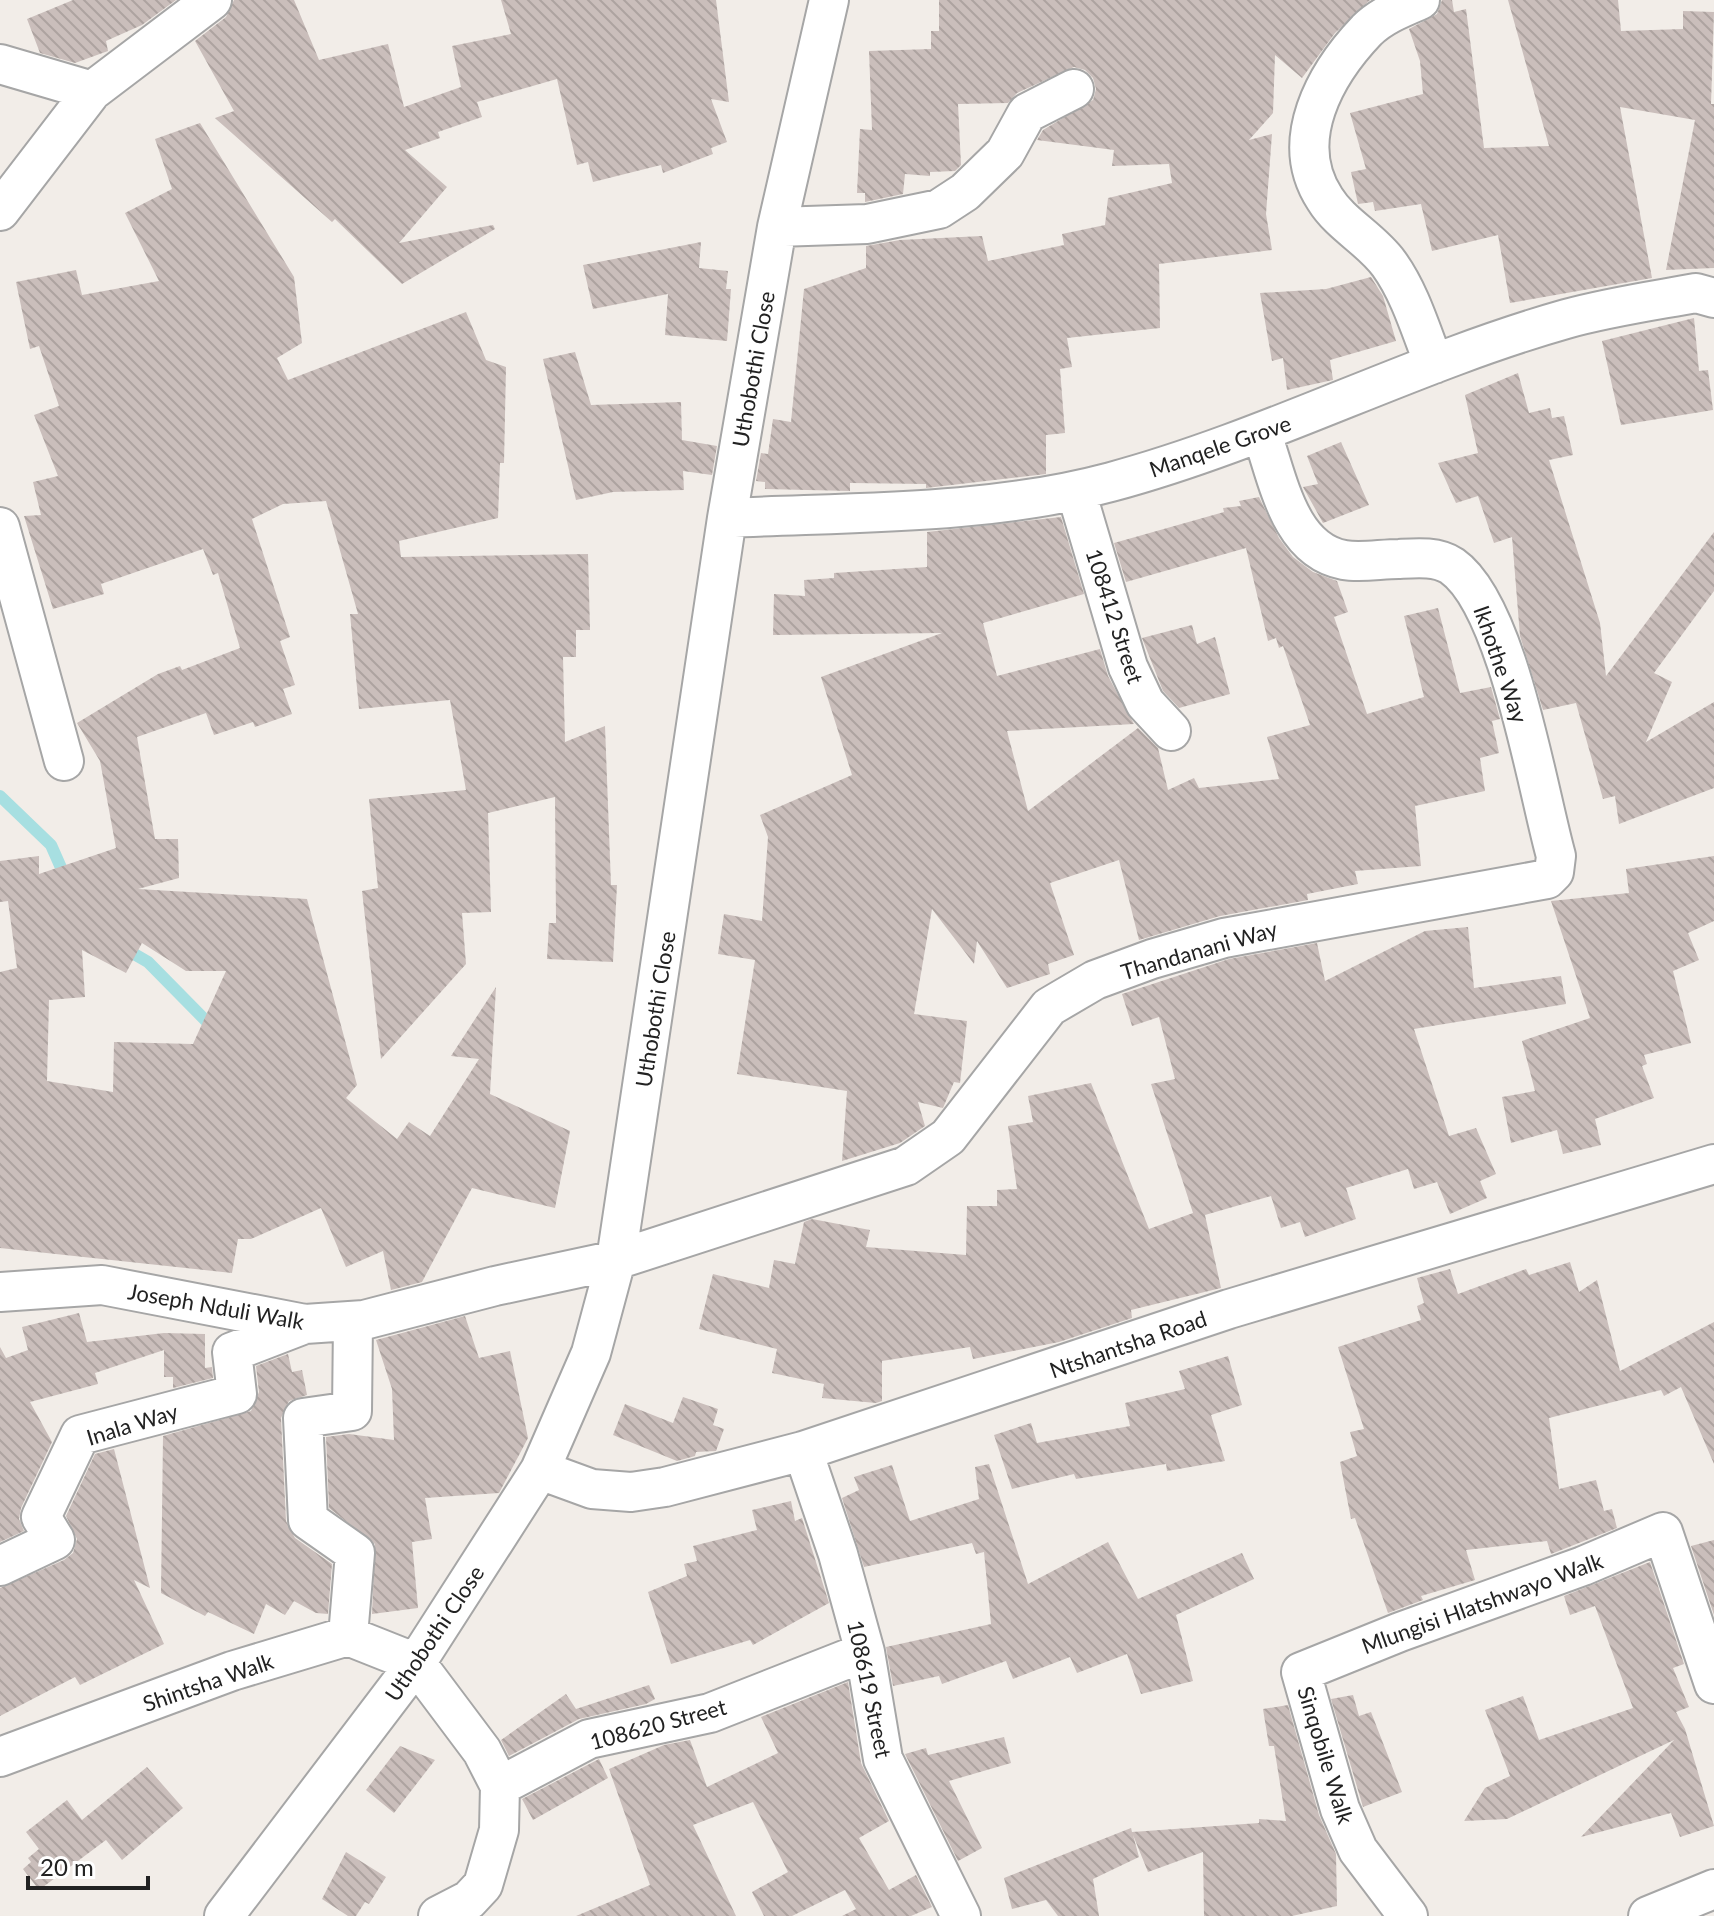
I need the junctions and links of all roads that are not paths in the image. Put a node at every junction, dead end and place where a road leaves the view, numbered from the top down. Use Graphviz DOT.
graph roads {
  1 [pos="212,0"];
  2 [pos="829,0"];
  3 [pos="1420,0"];
  4 [pos="0,64"];
  5 [pos="1074,89"];
  6 [pos="92,91"];
  7 [pos="0,211"];
  8 [pos="777,227"];
  9 [pos="1705,296"];
  10 [pos="1434,364"];
  11 [pos="1262,434"];
  12 [pos="1076,491"];
  13 [pos="727,518"];
  14 [pos="0,527"];
  15 [pos="1171,731"];
  16 [pos="64,761"];
  17 [pos="1553,845"];
  18 [pos="1714,1164"];
  19 [pos="616,1260"];
  20 [pos="0,1292"];
  21 [pos="353,1322"];
  22 [pos="305,1324"];
  23 [pos="803,1451"];
  24 [pos="540,1470"];
  25 [pos="0,1566"];
  26 [pos="348,1636"];
  27 [pos="865,1652"];
  28 [pos="416,1663"];
  29 [pos="1301,1672"];
  30 [pos="1714,1684"];
  31 [pos="0,1757"];
  32 [pos="500,1786"];
  33 [pos="1714,1889"];
  34 [pos="484,1901"];
  35 [pos="224,1916"];
  36 [pos="438,1916"];
  37 [pos="961,1916"];
  38 [pos="1408,1916"];
  39 [pos="1648,1916"];
  1 -- 6 [label="street"];
  2 -- 8 [label="street, Uthobothi Close"];
  3 -- 10 [label="street"];
  4 -- 6 [label="street"];
  5 -- 8 [label="street"];
  6 -- 7 [label="street"];
  8 -- 13 [label="street, Uthobothi Close"];
  9 -- 10 [label="street, Manqele Grove"];
  10 -- 11 [label="street, Manqele Grove"];
  11 -- 12 [label="street, Manqele Grove"];
  11 -- 17 [label="street, Ikhothe Way"];
  12 -- 13 [label="street, Manqele Grove"];
  12 -- 15 [label="street, 108412 Street"];
  13 -- 19 [label="street, Uthobothi Close"];
  14 -- 16 [label="street"];
  17 -- 19 [label="street, Thandanani Way"];
  18 -- 23 [label="street, Ntshantsha Road"];
  19 -- 21 [label="street, Joseph Nduli Walk"];
  19 -- 24 [label="street, Uthobothi Close"];
  20 -- 22 [label="street, Joseph Nduli Walk"];
  21 -- 22 [label="street, Joseph Nduli Walk"];
  21 -- 26 [label="street"];
  22 -- 25 [label="street, Inala Way"];
  23 -- 24 [label="street, Ntshantsha Road"];
  23 -- 27 [label="street, 108619 Street"];
  24 -- 28 [label="street, Uthobothi Close"];
  26 -- 28 [label="street"];
  26 -- 31 [label="street, Shintsha Walk"];
  27 -- 32 [label="street, 108620 Street"];
  27 -- 37 [label="street, 108619 Street"];
  28 -- 32 [label="street"];
  28 -- 35 [label="street, Uthobothi Close"];
  29 -- 30 [label="street, Mlungisi Hlatshwayo Walk"];
  29 -- 38 [label="street, Sinqobile Walk"];
  32 -- 34 [label="street"];
  33 -- 39 [label="street"];
  34 -- 36 [label="street"];
}
